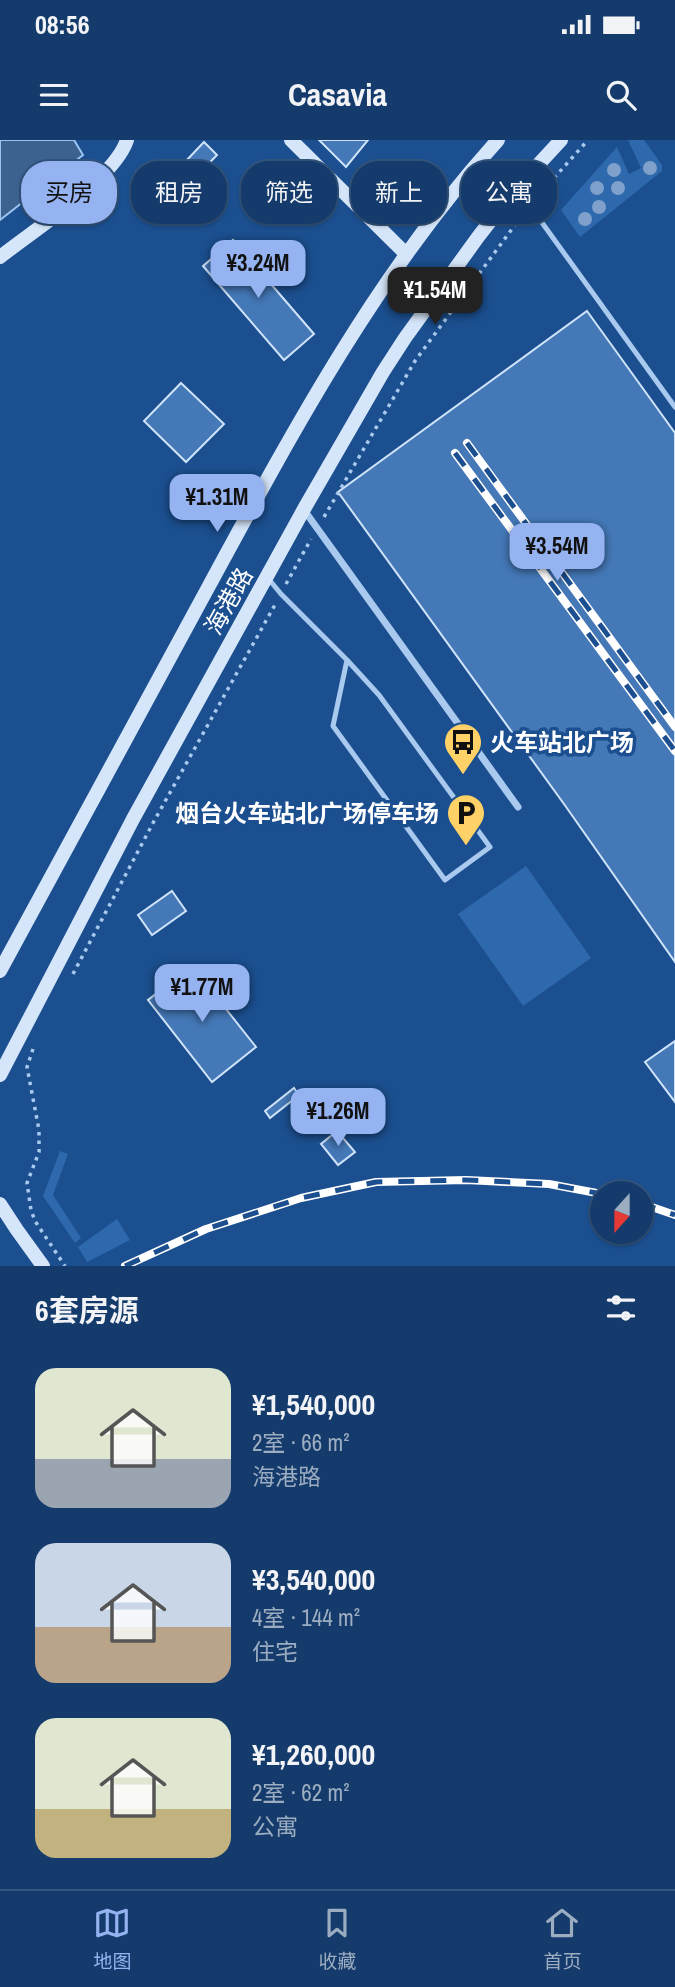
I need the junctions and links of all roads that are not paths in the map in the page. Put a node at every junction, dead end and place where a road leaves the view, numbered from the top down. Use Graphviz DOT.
graph roads {
  1 [pos="127,140"];
  2 [pos="291,140"];
  3 [pos="498,140"];
  4 [pos="561,140"];
  5 [pos="542,161"];
  6 [pos="447,199"];
  7 [pos="429,224"];
  8 [pos="488,224"];
  9 [pos="544,224"];
  10 [pos="407,254"];
  11 [pos="0,257"];
  12 [pos="675,407"];
  13 [pos="304,509"];
  14 [pos="267,577"];
  15 [pos="347,660"];
  16 [pos="518,807"];
  17 [pos="0,971"];
  18 [pos="0,1076"];
  19 [pos="0,1204"];
  20 [pos="43,1266"];
  1 -- 11 [label="main road"];
  2 -- 10 [label="main road"];
  3 -- 6 [label="main road, 海港路"];
  4 -- 5 [label="main road, 海港路"];
  7 -- 10 [label="main road, 海港路"];
  8 -- 13 [label="main road, 海港路"];
  9 -- 12 [label="lane"];
  10 -- 17 [label="main road, 海港路"];
  13 -- 14 [label="main road, 海港路"];
  13 -- 16 [label="street"];
  14 -- 15 [label="lane"];
  14 -- 18 [label="main road, 海港路"];
  15 -- 15 [label="lane"];
  19 -- 20 [label="main road"];
}
